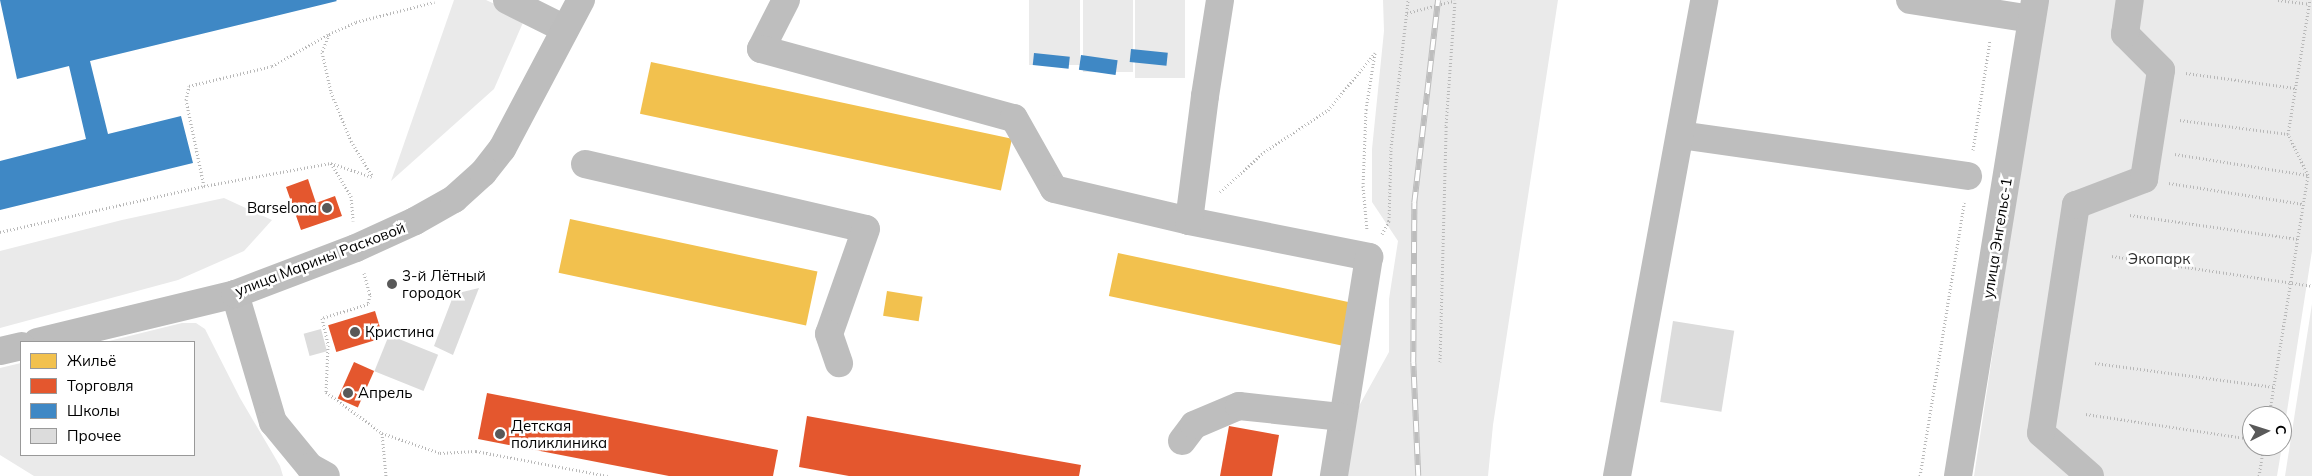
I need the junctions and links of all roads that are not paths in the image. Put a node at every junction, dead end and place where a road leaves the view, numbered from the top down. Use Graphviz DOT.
graph roads {
  1 [pos="508,0"];
  2 [pos="581,0"];
  3 [pos="786,0"];
  4 [pos="1220,0"];
  5 [pos="1704,0"];
  6 [pos="1910,0"];
  7 [pos="2130,0"];
  8 [pos="2034,10"];
  9 [pos="566,29"];
  10 [pos="1680,135"];
  11 [pos="585,164"];
  12 [pos="1968,176"];
  13 [pos="1190,221"];
  14 [pos="234,294"];
  15 [pos="41,341"];
  16 [pos="20,346"];
  17 [pos="0,351"];
  18 [pos="839,363"];
  19 [pos="1342,417"];
  20 [pos="1182,441"];
  21 [pos="315,473"];
  22 [pos="1334,476"];
  23 [pos="1617,476"];
  24 [pos="1958,476"];
  25 [pos="2090,476"];
  1 -- 9 [label="street"];
  2 -- 9 [label="main road, улица Марины Расковой"];
  3 -- 13 [label="street"];
  4 -- 13 [label="street"];
  5 -- 10 [label="street"];
  6 -- 8 [label="street"];
  7 -- 25 [label="street"];
  8 -- 24 [label="street, улица Энгельс-1"];
  9 -- 14 [label="main road, улица Марины Расковой"];
  10 -- 12 [label="street"];
  10 -- 23 [label="street"];
  11 -- 18 [label="street"];
  13 -- 19 [label="street"];
  14 -- 15 [label="main road, улица Марины Расковой"];
  14 -- 21 [label="street"];
  16 -- 17 [label="main road"];
  19 -- 20 [label="street"];
  19 -- 22 [label="street"];
}
